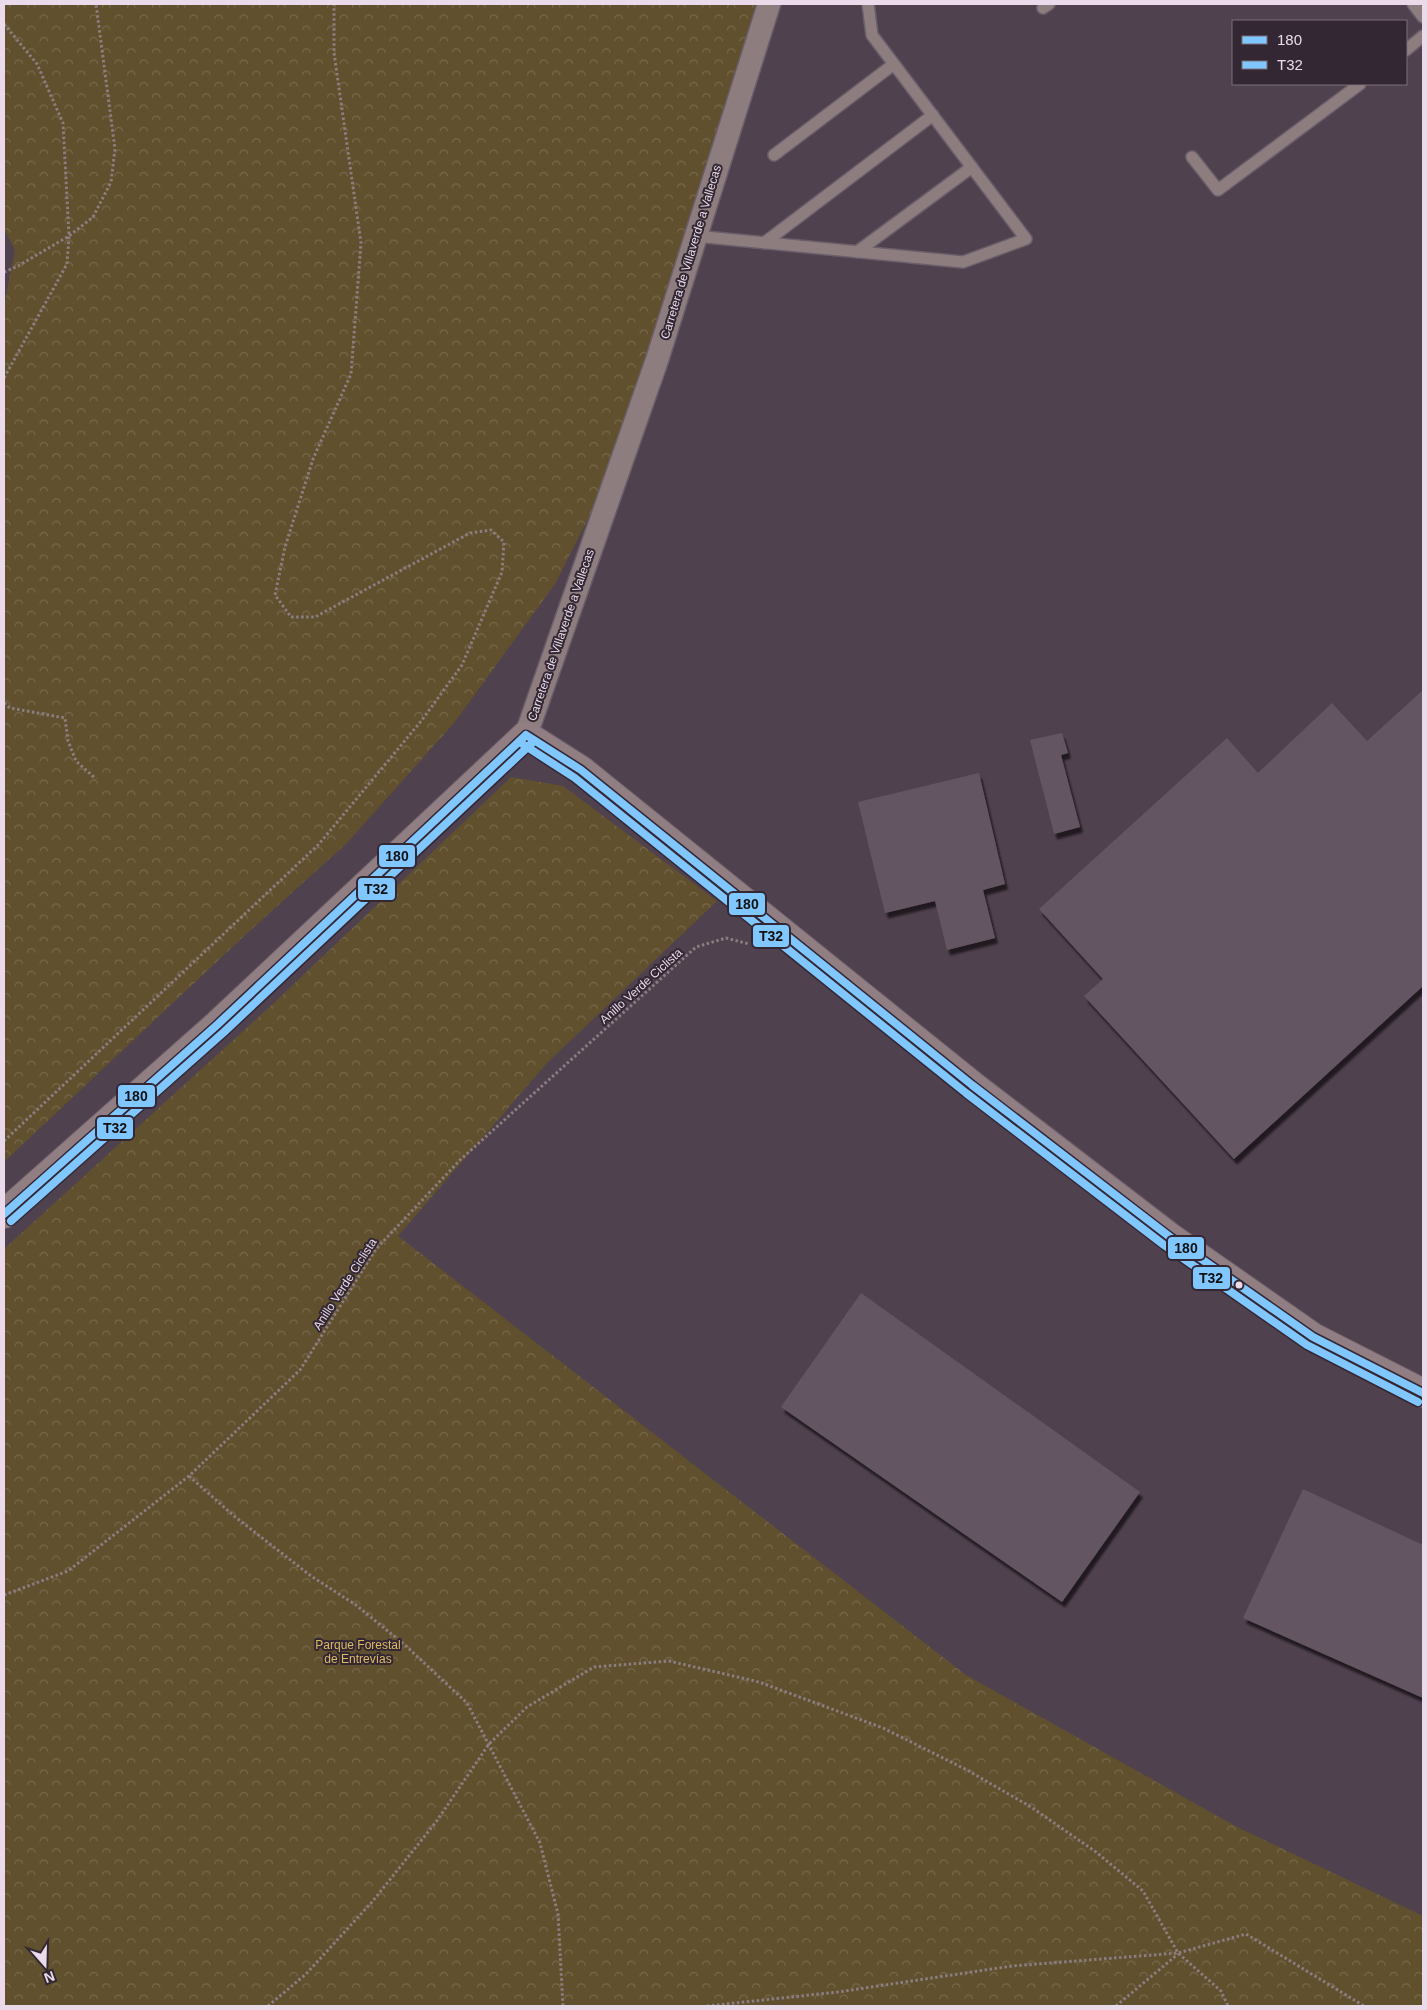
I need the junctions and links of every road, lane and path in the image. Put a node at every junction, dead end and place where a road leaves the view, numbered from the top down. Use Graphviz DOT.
graph roads {
  1 [pos="96,4"];
  2 [pos="334,4"];
  3 [pos="769,4"];
  4 [pos="868,4"];
  5 [pos="1413,4"];
  6 [pos="1423,17"];
  7 [pos="4,24"];
  8 [pos="1423,36"];
  9 [pos="1407,49"];
  10 [pos="894,64"];
  11 [pos="1359,85"];
  12 [pos="933,115"];
  13 [pos="774,155"];
  14 [pos="1192,157"];
  15 [pos="972,166"];
  16 [pos="70,236"];
  17 [pos="696,236"];
  18 [pos="764,243"];
  19 [pos="857,252"];
  20 [pos="4,272"];
  21 [pos="4,378"];
  22 [pos="4,703"];
  23 [pos="526,735"];
  24 [pos="96,779"];
  25 [pos="758,946"];
  26 [pos="4,1141"];
  27 [pos="4,1214"];
  28 [pos="1423,1393"];
  29 [pos="189,1476"];
  30 [pos="4,1595"];
  31 [pos="489,1744"];
  32 [pos="1178,1954"];
  33 [pos="268,2006"];
  34 [pos="563,2006"];
  35 [pos="707,2006"];
  36 [pos="1116,2006"];
  37 [pos="1228,2006"];
  38 [pos="1364,2006"];
  1 -- 16 [label="path"];
  2 -- 26 [label="path"];
  3 -- 17 [label="street, Carretera de Villaverde a Vallecas"];
  4 -- 10 [label="lane"];
  5 -- 6 [label="lane"];
  7 -- 16 [label="path"];
  8 -- 9 [label="lane"];
  10 -- 12 [label="lane"];
  10 -- 13 [label="lane"];
  11 -- 14 [label="lane"];
  12 -- 15 [label="lane"];
  12 -- 18 [label="lane"];
  15 -- 19 [label="lane"];
  15 -- 19 [label="lane"];
  16 -- 20 [label="path"];
  16 -- 21 [label="path"];
  17 -- 18 [label="lane"];
  17 -- 23 [label="street, Carretera de Villaverde a Vallecas"];
  18 -- 19 [label="lane"];
  22 -- 24 [label="path"];
  23 -- 27 [label="main road, Carretera de Villaverde a Vallecas"];
  23 -- 28 [label="main road"];
  25 -- 29 [label="path, Anillo Verde Ciclista"];
  29 -- 30 [label="path, Anillo Verde Ciclista"];
  29 -- 31 [label="path"];
  31 -- 32 [label="path"];
  31 -- 33 [label="path"];
  31 -- 34 [label="path"];
  32 -- 35 [label="path"];
  32 -- 36 [label="path"];
  32 -- 37 [label="path"];
  32 -- 38 [label="path"];
}
